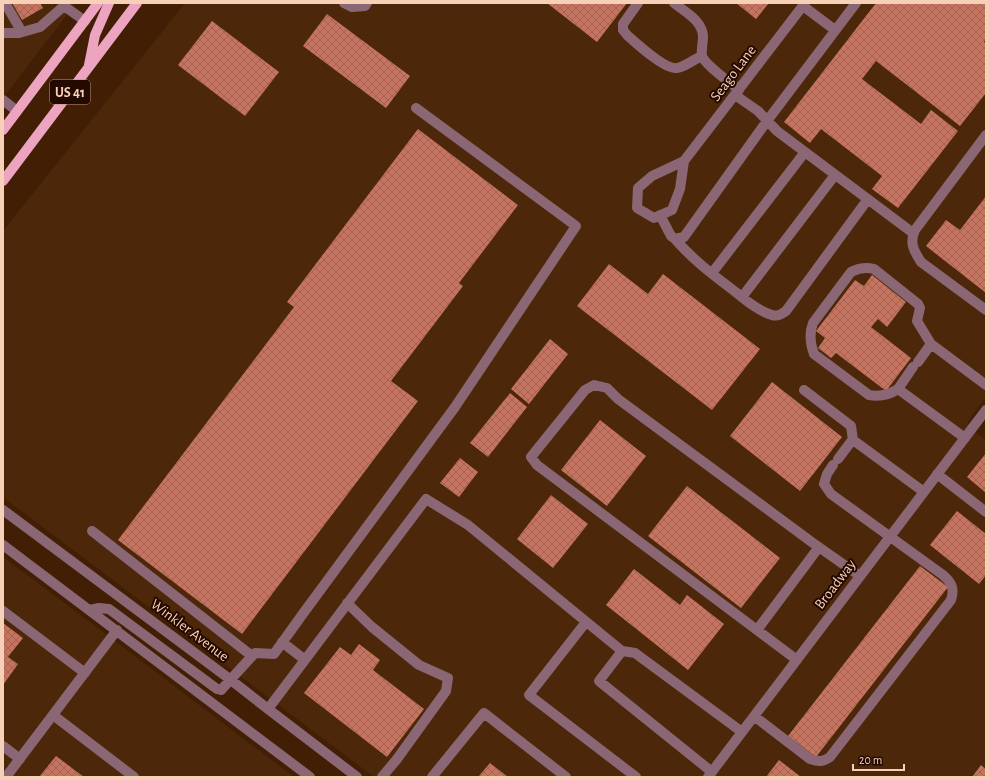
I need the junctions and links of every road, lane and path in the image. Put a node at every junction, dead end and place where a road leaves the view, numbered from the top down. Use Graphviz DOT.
graph roads {
  1 [pos="4,3"];
  2 [pos="98,3"];
  3 [pos="109,3"];
  4 [pos="137,3"];
  5 [pos="344,3"];
  6 [pos="368,3"];
  7 [pos="638,3"];
  8 [pos="674,3"];
  9 [pos="856,3"];
  10 [pos="64,4"];
  11 [pos="804,4"];
  12 [pos="84,21"];
  13 [pos="835,30"];
  14 [pos="19,32"];
  15 [pos="3,33"];
  16 [pos="702,56"];
  17 [pos="88,68"];
  18 [pos="737,92"];
  19 [pos="3,100"];
  20 [pos="416,108"];
  21 [pos="17,111"];
  22 [pos="767,121"];
  23 [pos="3,130"];
  24 [pos="986,135"];
  25 [pos="805,152"];
  26 [pos="684,161"];
  27 [pos="835,175"];
  28 [pos="3,181"];
  29 [pos="868,199"];
  30 [pos="660,215"];
  31 [pos="913,233"];
  32 [pos="675,239"];
  33 [pos="712,273"];
  34 [pos="742,297"];
  35 [pos="986,310"];
  36 [pos="931,344"];
  37 [pos="986,385"];
  38 [pos="898,389"];
  39 [pos="804,390"];
  40 [pos="986,410"];
  41 [pos="965,438"];
  42 [pos="853,439"];
  43 [pos="937,474"];
  44 [pos="924,492"];
  45 [pos="3,510"];
  46 [pos="986,512"];
  47 [pos="92,531"];
  48 [pos="890,537"];
  49 [pos="3,545"];
  50 [pos="819,547"];
  51 [pos="860,576"];
  52 [pos="347,603"];
  53 [pos="90,610"];
  54 [pos="3,611"];
  55 [pos="586,622"];
  56 [pos="117,630"];
  57 [pos="757,630"];
  58 [pos="282,642"];
  59 [pos="622,651"];
  60 [pos="252,656"];
  61 [pos="305,660"];
  62 [pos="797,660"];
  63 [pos="85,673"];
  64 [pos="231,680"];
  65 [pos="268,709"];
  66 [pos="53,715"];
  67 [pos="754,716"];
  68 [pos="742,732"];
  69 [pos="3,746"];
  70 [pos="20,759"];
  71 [pos="710,775"];
  72 [pos="6,777"];
  73 [pos="134,777"];
  74 [pos="310,777"];
  75 [pos="357,777"];
  76 [pos="382,777"];
  77 [pos="432,777"];
  78 [pos="566,777"];
  79 [pos="636,777"];
  1 -- 14 [label="street"];
  2 -- 12 [label="main road, US 41"];
  3 -- 17 [label="main road"];
  4 -- 17 [label="main road, US 41"];
  5 -- 6 [label="street"];
  7 -- 16 [label="street"];
  8 -- 16 [label="street"];
  9 -- 13 [label="street"];
  10 -- 12 [label="street"];
  10 -- 14 [label="street"];
  11 -- 13 [label="street"];
  11 -- 18 [label="street, Seago Lane"];
  12 -- 21 [label="main road, US 41"];
  13 -- 22 [label="street"];
  14 -- 15 [label="street"];
  16 -- 18 [label="street"];
  17 -- 28 [label="main road, US 41"];
  18 -- 22 [label="street"];
  18 -- 26 [label="street, Seago Lane"];
  19 -- 21 [label="street"];
  20 -- 58 [label="street"];
  21 -- 23 [label="main road, US 41"];
  22 -- 25 [label="street"];
  22 -- 32 [label="street"];
  24 -- 31 [label="street"];
  25 -- 27 [label="street"];
  25 -- 33 [label="street"];
  26 -- 30 [label="street, Seago Lane"];
  26 -- 30 [label="street, Seago Lane"];
  27 -- 29 [label="street"];
  27 -- 34 [label="street"];
  29 -- 31 [label="street"];
  29 -- 34 [label="street"];
  30 -- 32 [label="street"];
  31 -- 35 [label="street"];
  32 -- 33 [label="street"];
  33 -- 34 [label="street"];
  36 -- 37 [label="street"];
  36 -- 38 [label="street"];
  36 -- 38 [label="street"];
  38 -- 41 [label="street"];
  39 -- 42 [label="street"];
  40 -- 41 [label="street, Broadway"];
  41 -- 43 [label="street, Broadway"];
  42 -- 44 [label="street"];
  42 -- 48 [label="street"];
  43 -- 44 [label="street, Broadway"];
  43 -- 46 [label="street"];
  44 -- 48 [label="street, Broadway"];
  45 -- 64 [label="street, Winkler Avenue"];
  47 -- 60 [label="street"];
  48 -- 51 [label="street, Broadway"];
  48 -- 67 [label="street"];
  49 -- 53 [label="street"];
  50 -- 51 [label="street"];
  50 -- 57 [label="street"];
  50 -- 57 [label="street"];
  51 -- 62 [label="street, Broadway"];
  52 -- 55 [label="street"];
  52 -- 61 [label="street"];
  52 -- 76 [label="street"];
  53 -- 56 [label="street"];
  53 -- 64 [label="street"];
  54 -- 63 [label="street"];
  55 -- 59 [label="street"];
  55 -- 79 [label="street"];
  56 -- 63 [label="street"];
  56 -- 74 [label="street"];
  57 -- 62 [label="street"];
  58 -- 60 [label="street"];
  58 -- 61 [label="street"];
  59 -- 68 [label="street"];
  59 -- 71 [label="street"];
  60 -- 64 [label="street"];
  61 -- 65 [label="street"];
  62 -- 67 [label="street, Broadway"];
  63 -- 66 [label="street"];
  64 -- 65 [label="street, Winkler Avenue"];
  65 -- 75 [label="street, Winkler Avenue"];
  66 -- 70 [label="street"];
  66 -- 73 [label="street"];
  67 -- 68 [label="street, Broadway"];
  68 -- 71 [label="street, Broadway"];
  69 -- 70 [label="street"];
  70 -- 72 [label="street"];
  77 -- 78 [label="street"];
}
